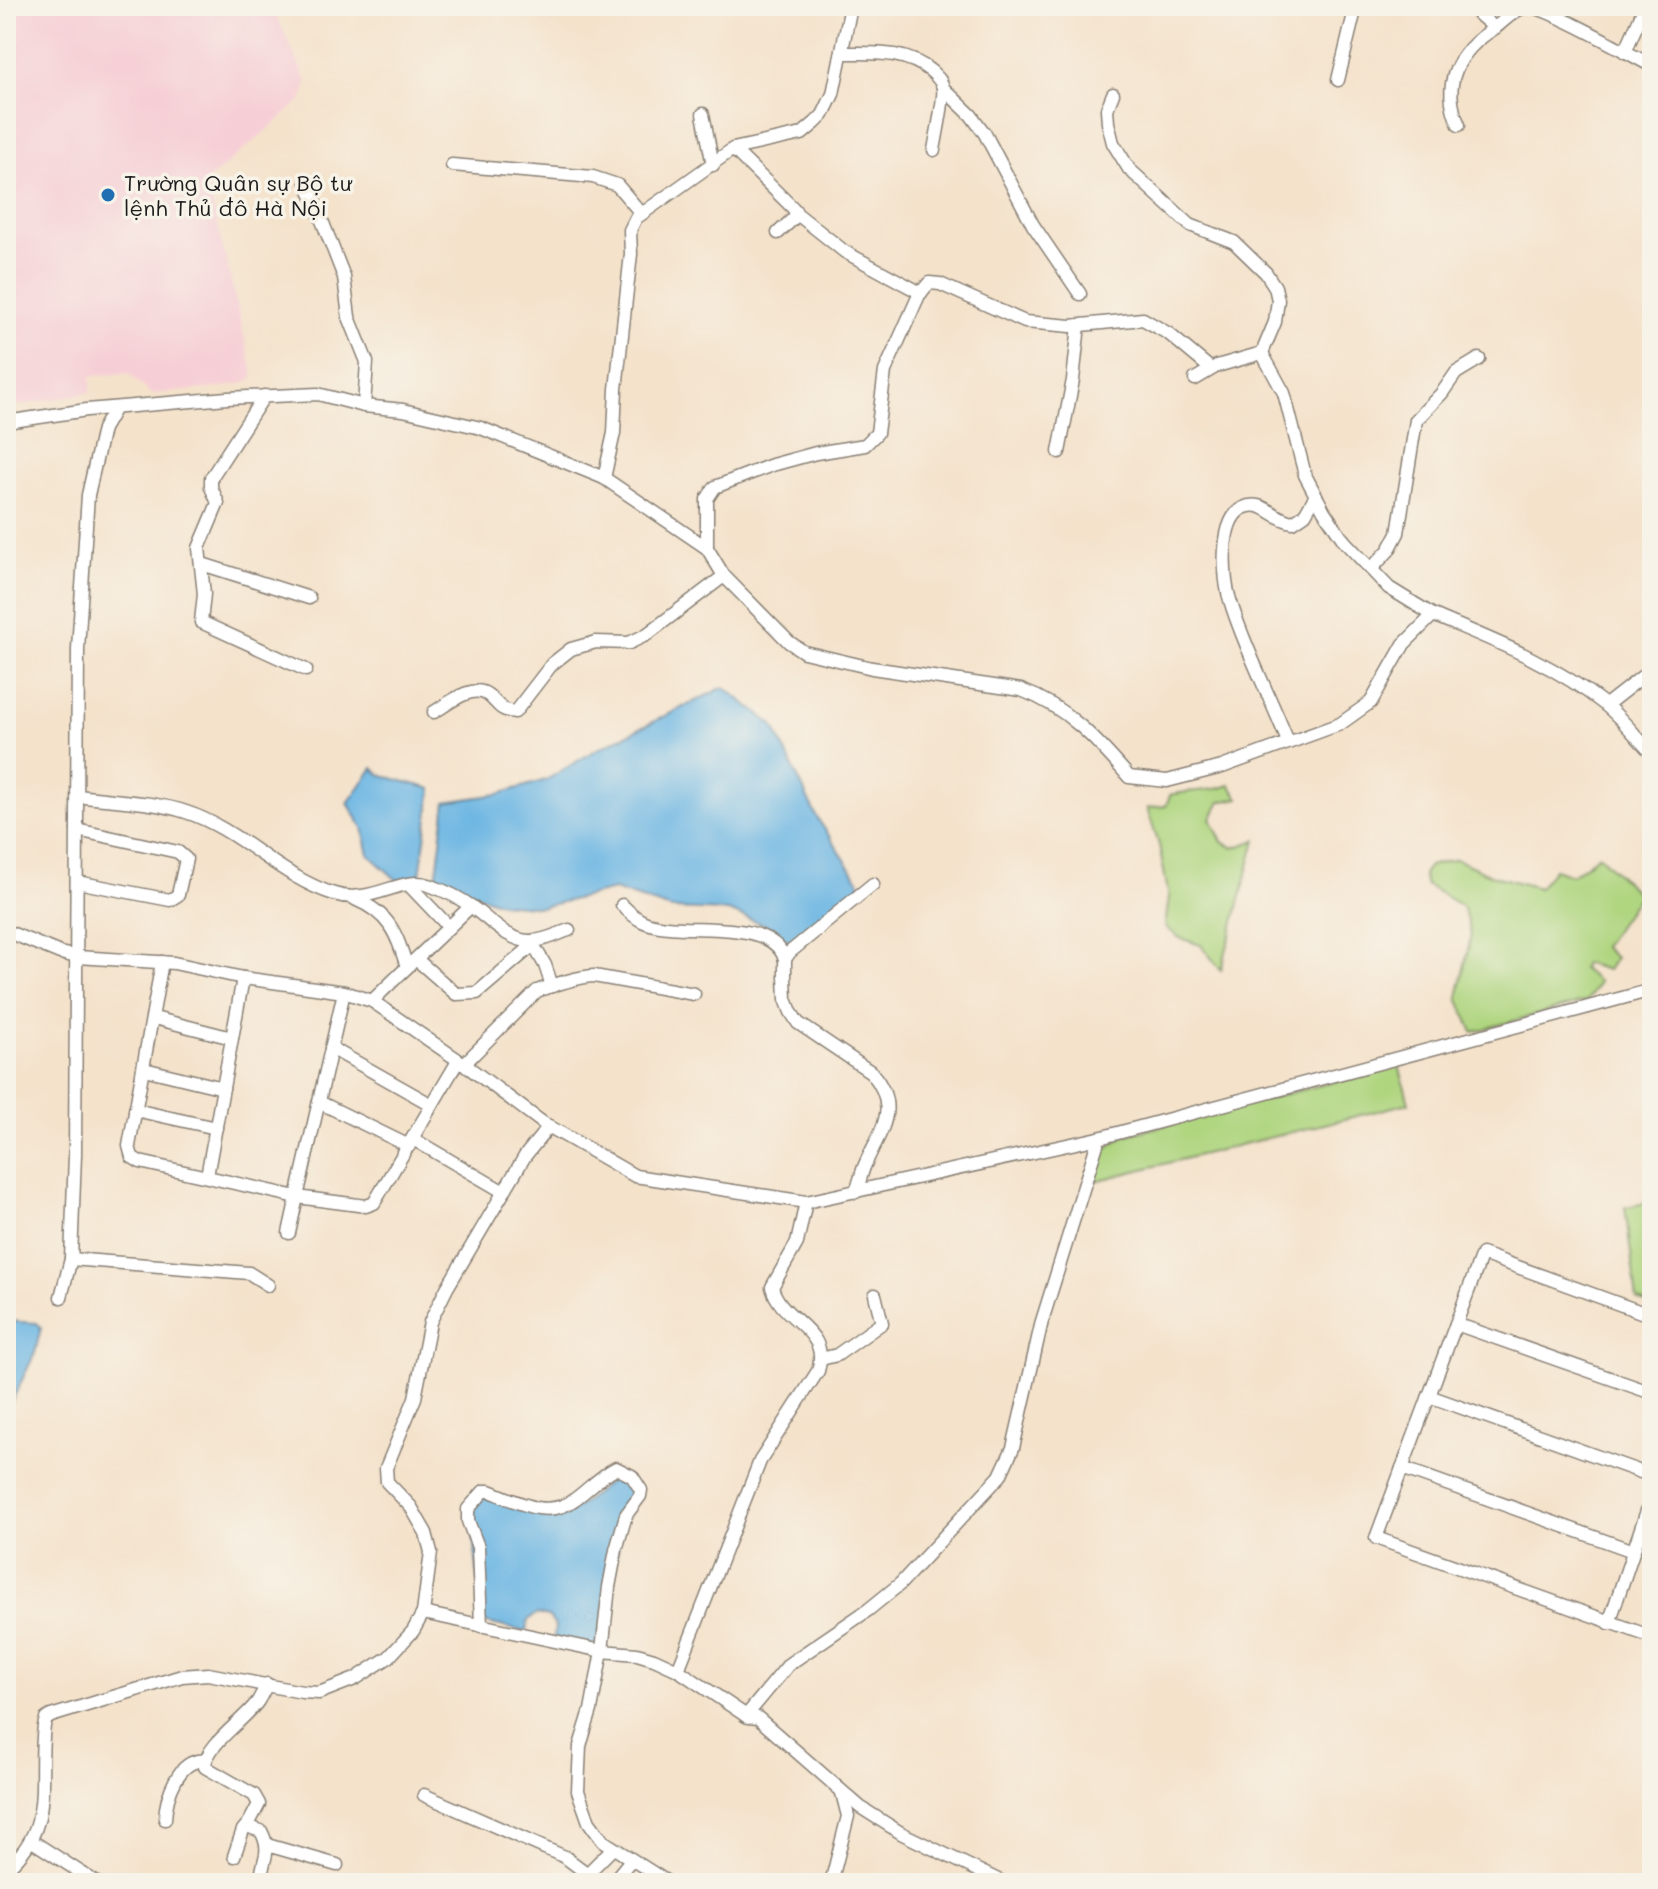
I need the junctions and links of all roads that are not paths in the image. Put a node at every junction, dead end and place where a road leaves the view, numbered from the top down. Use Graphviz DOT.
graph roads {
  1 [pos="851,6"];
  2 [pos="1356,6"];
  3 [pos="1469,6"];
  4 [pos="1645,6"];
  5 [pos="1495,28"];
  6 [pos="1625,52"];
  7 [pos="842,53"];
  8 [pos="1652,66"];
  9 [pos="1338,80"];
  10 [pos="943,88"];
  11 [pos="1113,94"];
  12 [pos="703,114"];
  13 [pos="1459,125"];
  14 [pos="733,149"];
  15 [pos="934,150"];
  16 [pos="452,165"];
  17 [pos="713,165"];
  18 [pos="307,182"];
  19 [pos="641,213"];
  20 [pos="796,213"];
  21 [pos="778,233"];
  22 [pos="921,293"];
  23 [pos="1080,294"];
  24 [pos="1079,325"];
  25 [pos="1262,353"];
  26 [pos="1479,359"];
  27 [pos="1211,369"];
  28 [pos="1195,379"];
  29 [pos="264,396"];
  30 [pos="364,406"];
  31 [pos="115,408"];
  32 [pos="6,422"];
  33 [pos="1059,452"];
  34 [pos="604,478"];
  35 [pos="1316,495"];
  36 [pos="707,548"];
  37 [pos="202,564"];
  38 [pos="1371,569"];
  39 [pos="724,576"];
  40 [pos="309,598"];
  41 [pos="1433,615"];
  42 [pos="1652,669"];
  43 [pos="306,670"];
  44 [pos="1606,705"];
  45 [pos="434,712"];
  46 [pos="1288,742"];
  47 [pos="1652,753"];
  48 [pos="78,796"];
  49 [pos="77,830"];
  50 [pos="77,882"];
  51 [pos="873,884"];
  52 [pos="409,885"];
  53 [pos="352,898"];
  54 [pos="622,905"];
  55 [pos="471,906"];
  56 [pos="449,927"];
  57 [pos="569,930"];
  58 [pos="6,931"];
  59 [pos="532,943"];
  60 [pos="77,957"];
  61 [pos="785,959"];
  62 [pos="162,962"];
  63 [pos="412,963"];
  64 [pos="243,978"];
  65 [pos="552,986"];
  66 [pos="1652,990"];
  67 [pos="344,992"];
  68 [pos="694,994"];
  69 [pos="372,1001"];
  70 [pos="154,1018"];
  71 [pos="232,1038"];
  72 [pos="331,1048"];
  73 [pos="461,1062"];
  74 [pos="144,1069"];
  75 [pos="223,1088"];
  76 [pos="319,1102"];
  77 [pos="432,1105"];
  78 [pos="135,1110"];
  79 [pos="549,1126"];
  80 [pos="216,1128"];
  81 [pos="1099,1138"];
  82 [pos="411,1142"];
  83 [pos="207,1176"];
  84 [pos="504,1192"];
  85 [pos="856,1192"];
  86 [pos="297,1197"];
  87 [pos="806,1202"];
  88 [pos="289,1233"];
  89 [pos="71,1259"];
  90 [pos="268,1285"];
  91 [pos="875,1295"];
  92 [pos="61,1297"];
  93 [pos="1652,1316"];
  94 [pos="1456,1324"];
  95 [pos="821,1359"];
  96 [pos="1652,1393"];
  97 [pos="1429,1396"];
  98 [pos="1402,1468"];
  99 [pos="1652,1476"];
  100 [pos="1652,1496"];
  101 [pos="1633,1551"];
  102 [pos="423,1613"];
  103 [pos="1609,1623"];
  104 [pos="481,1626"];
  105 [pos="1652,1637"];
  106 [pos="602,1651"];
  107 [pos="678,1670"];
  108 [pos="267,1684"];
  109 [pos="746,1716"];
  110 [pos="205,1761"];
  111 [pos="841,1790"];
  112 [pos="424,1795"];
  113 [pos="165,1819"];
  114 [pos="249,1823"];
  115 [pos="32,1841"];
  116 [pos="267,1845"];
  117 [pos="613,1848"];
  118 [pos="234,1856"];
  119 [pos="630,1861"];
  120 [pos="337,1865"];
  121 [pos="6,1869"];
  122 [pos="1652,1873"];
  123 [pos="97,1883"];
  124 [pos="262,1883"];
  125 [pos="612,1883"];
  126 [pos="669,1883"];
  127 [pos="831,1883"];
  128 [pos="1004,1883"];
  129 [pos="1649,1883"];
  1 -- 7 [label="street"];
  2 -- 9 [label="street"];
  3 -- 5 [label="street"];
  4 -- 6 [label="street"];
  5 -- 6 [label="street"];
  5 -- 13 [label="street"];
  6 -- 8 [label="street"];
  7 -- 10 [label="street"];
  7 -- 14 [label="street"];
  10 -- 15 [label="street"];
  10 -- 23 [label="street"];
  11 -- 25 [label="street"];
  12 -- 17 [label="street"];
  14 -- 17 [label="street"];
  14 -- 20 [label="street"];
  16 -- 19 [label="street"];
  17 -- 19 [label="street"];
  18 -- 30 [label="street"];
  19 -- 34 [label="street"];
  20 -- 21 [label="street"];
  20 -- 22 [label="street"];
  22 -- 24 [label="street"];
  22 -- 36 [label="street"];
  24 -- 27 [label="street"];
  24 -- 33 [label="street"];
  25 -- 27 [label="street"];
  25 -- 35 [label="street"];
  26 -- 38 [label="street"];
  27 -- 28 [label="street"];
  29 -- 30 [label="street"];
  29 -- 31 [label="street"];
  29 -- 37 [label="street"];
  30 -- 34 [label="street"];
  31 -- 32 [label="street"];
  31 -- 48 [label="street"];
  34 -- 36 [label="street"];
  35 -- 38 [label="street"];
  35 -- 46 [label="street"];
  36 -- 39 [label="street"];
  37 -- 40 [label="street"];
  37 -- 43 [label="street"];
  38 -- 41 [label="street"];
  39 -- 45 [label="street"];
  39 -- 46 [label="street"];
  41 -- 44 [label="street"];
  41 -- 46 [label="street"];
  42 -- 44 [label="street"];
  44 -- 47 [label="street"];
  48 -- 49 [label="street"];
  48 -- 53 [label="street"];
  49 -- 50 [label="street"];
  49 -- 50 [label="street"];
  50 -- 60 [label="street"];
  51 -- 61 [label="street"];
  52 -- 53 [label="street"];
  52 -- 55 [label="street"];
  52 -- 56 [label="street"];
  53 -- 63 [label="street"];
  54 -- 61 [label="street"];
  55 -- 56 [label="street"];
  55 -- 59 [label="street"];
  56 -- 63 [label="street"];
  57 -- 59 [label="street"];
  58 -- 60 [label="street"];
  59 -- 63 [label="street"];
  59 -- 65 [label="street"];
  60 -- 62 [label="street"];
  60 -- 89 [label="street"];
  61 -- 85 [label="street"];
  62 -- 64 [label="street"];
  62 -- 70 [label="street"];
  63 -- 69 [label="street"];
  64 -- 67 [label="street"];
  64 -- 71 [label="street"];
  65 -- 68 [label="street"];
  65 -- 73 [label="street"];
  66 -- 81 [label="street"];
  67 -- 69 [label="street"];
  67 -- 72 [label="street"];
  69 -- 73 [label="street"];
  70 -- 71 [label="street"];
  70 -- 74 [label="street"];
  71 -- 75 [label="street"];
  72 -- 76 [label="street"];
  72 -- 77 [label="street"];
  73 -- 77 [label="street"];
  73 -- 79 [label="street"];
  74 -- 75 [label="street"];
  74 -- 78 [label="street"];
  75 -- 80 [label="street"];
  76 -- 82 [label="street"];
  76 -- 86 [label="street"];
  77 -- 82 [label="street"];
  78 -- 80 [label="street"];
  78 -- 83 [label="street"];
  79 -- 84 [label="street"];
  79 -- 87 [label="street"];
  80 -- 83 [label="street"];
  81 -- 85 [label="street"];
  81 -- 109 [label="street"];
  82 -- 84 [label="street"];
  82 -- 86 [label="street"];
  83 -- 86 [label="street"];
  84 -- 102 [label="street"];
  85 -- 87 [label="street"];
  86 -- 88 [label="street"];
  87 -- 95 [label="street"];
  89 -- 90 [label="street"];
  89 -- 92 [label="street"];
  91 -- 95 [label="street"];
  93 -- 94 [label="street"];
  94 -- 96 [label="street"];
  94 -- 97 [label="street"];
  95 -- 107 [label="street"];
  97 -- 98 [label="street"];
  97 -- 99 [label="street"];
  98 -- 101 [label="street"];
  98 -- 103 [label="street"];
  100 -- 101 [label="street"];
  101 -- 103 [label="street"];
  102 -- 104 [label="street"];
  102 -- 108 [label="street"];
  103 -- 105 [label="street"];
  104 -- 106 [label="street"];
  104 -- 106 [label="street"];
  106 -- 107 [label="street"];
  106 -- 117 [label="street"];
  107 -- 109 [label="street"];
  108 -- 110 [label="street"];
  108 -- 115 [label="street"];
  109 -- 111 [label="street"];
  110 -- 113 [label="street"];
  110 -- 114 [label="street"];
  111 -- 127 [label="street"];
  111 -- 128 [label="street"];
  112 -- 117 [label="street"];
  114 -- 116 [label="street"];
  114 -- 118 [label="street"];
  115 -- 121 [label="street"];
  115 -- 123 [label="street"];
  116 -- 120 [label="street"];
  116 -- 124 [label="street"];
  117 -- 119 [label="street"];
  119 -- 125 [label="street"];
  119 -- 126 [label="street"];
  122 -- 129 [label="main road"];
}
